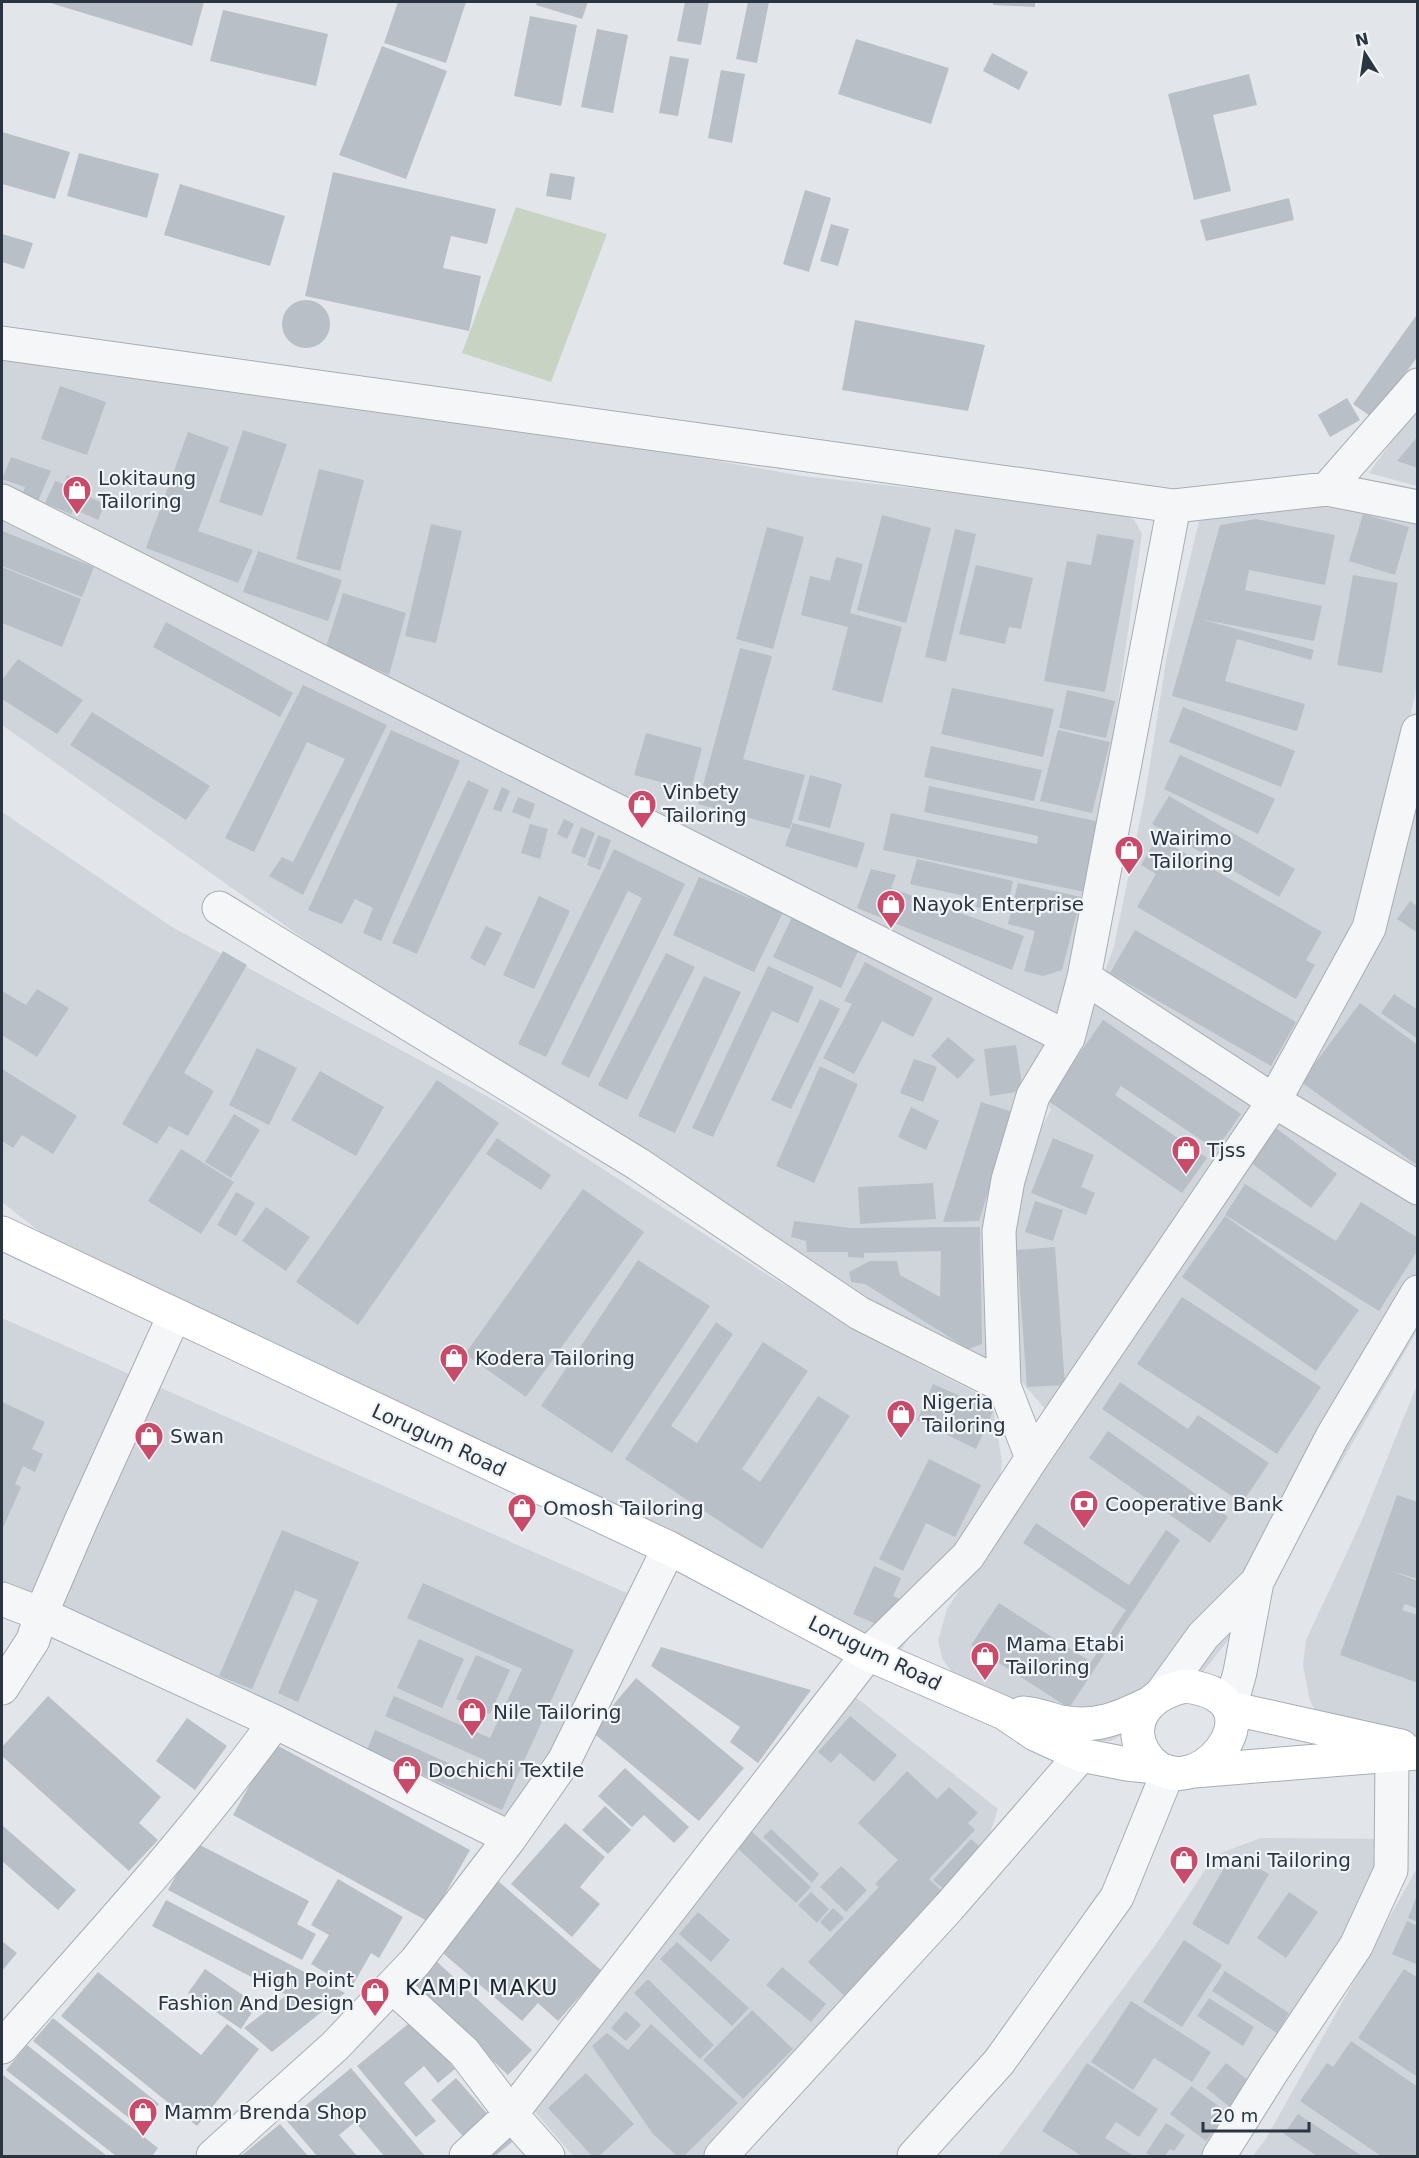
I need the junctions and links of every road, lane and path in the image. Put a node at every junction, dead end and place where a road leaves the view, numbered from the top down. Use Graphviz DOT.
graph roads {
  1 [pos="2,343"];
  2 [pos="1418,385"];
  3 [pos="1327,489"];
  4 [pos="2,501"];
  5 [pos="1174,506"];
  6 [pos="1418,507"];
  7 [pos="1418,731"];
  8 [pos="219,908"];
  9 [pos="1084,977"];
  10 [pos="1068,1038"];
  11 [pos="1274,1101"];
  12 [pos="1418,1188"];
  13 [pos="2,1233"];
  14 [pos="1418,1292"];
  15 [pos="174,1316"];
  16 [pos="1004,1386"];
  17 [pos="1032,1458"];
  18 [pos="669,1548"];
  19 [pos="1257,1582"];
  20 [pos="2,1599"];
  21 [pos="41,1614"];
  22 [pos="868,1654"];
  23 [pos="2,1688"];
  24 [pos="1155,1699"];
  25 [pos="1230,1708"];
  26 [pos="1004,1713"];
  27 [pos="275,1722"];
  28 [pos="1409,1754"];
  29 [pos="1081,1755"];
  30 [pos="1173,1770"];
  31 [pos="510,1838"];
  32 [pos="392,1986"];
  33 [pos="2,2047"];
  34 [pos="511,2114"];
  35 [pos="213,2157"];
  36 [pos="466,2157"];
  37 [pos="548,2157"];
  38 [pos="721,2157"];
  39 [pos="914,2157"];
  40 [pos="1219,2157"];
  1 -- 5 [label="street"];
  2 -- 3 [label="street"];
  3 -- 5 [label="street"];
  3 -- 6 [label="street"];
  4 -- 10 [label="street"];
  5 -- 9 [label="street"];
  7 -- 11 [label="street"];
  8 -- 16 [label="street"];
  9 -- 10 [label="street"];
  9 -- 11 [label="street"];
  10 -- 16 [label="street"];
  11 -- 12 [label="street"];
  11 -- 17 [label="street"];
  13 -- 15 [label="main road, Lorugum Road"];
  14 -- 19 [label="street"];
  15 -- 18 [label="main road, Lorugum Road"];
  15 -- 21 [label="street"];
  16 -- 17 [label="street"];
  17 -- 22 [label="street"];
  18 -- 22 [label="main road, Lorugum Road"];
  18 -- 31 [label="street"];
  19 -- 24 [label="street"];
  19 -- 25 [label="street"];
  20 -- 21 [label="street"];
  21 -- 23 [label="street"];
  21 -- 27 [label="street"];
  22 -- 26 [label="main road, Lorugum Road"];
  22 -- 34 [label="street"];
  24 -- 25 [label="main road"];
  24 -- 26 [label="main road"];
  24 -- 30 [label="main road"];
  25 -- 28 [label="main road"];
  25 -- 30 [label="main road"];
  26 -- 29 [label="main road"];
  27 -- 31 [label="street"];
  27 -- 33 [label="street"];
  28 -- 30 [label="main road"];
  28 -- 40 [label="street"];
  29 -- 30 [label="main road"];
  29 -- 38 [label="street"];
  30 -- 39 [label="street"];
  31 -- 32 [label="street"];
  32 -- 34 [label="street"];
  32 -- 35 [label="street"];
  34 -- 36 [label="street"];
  34 -- 37 [label="street"];
}
